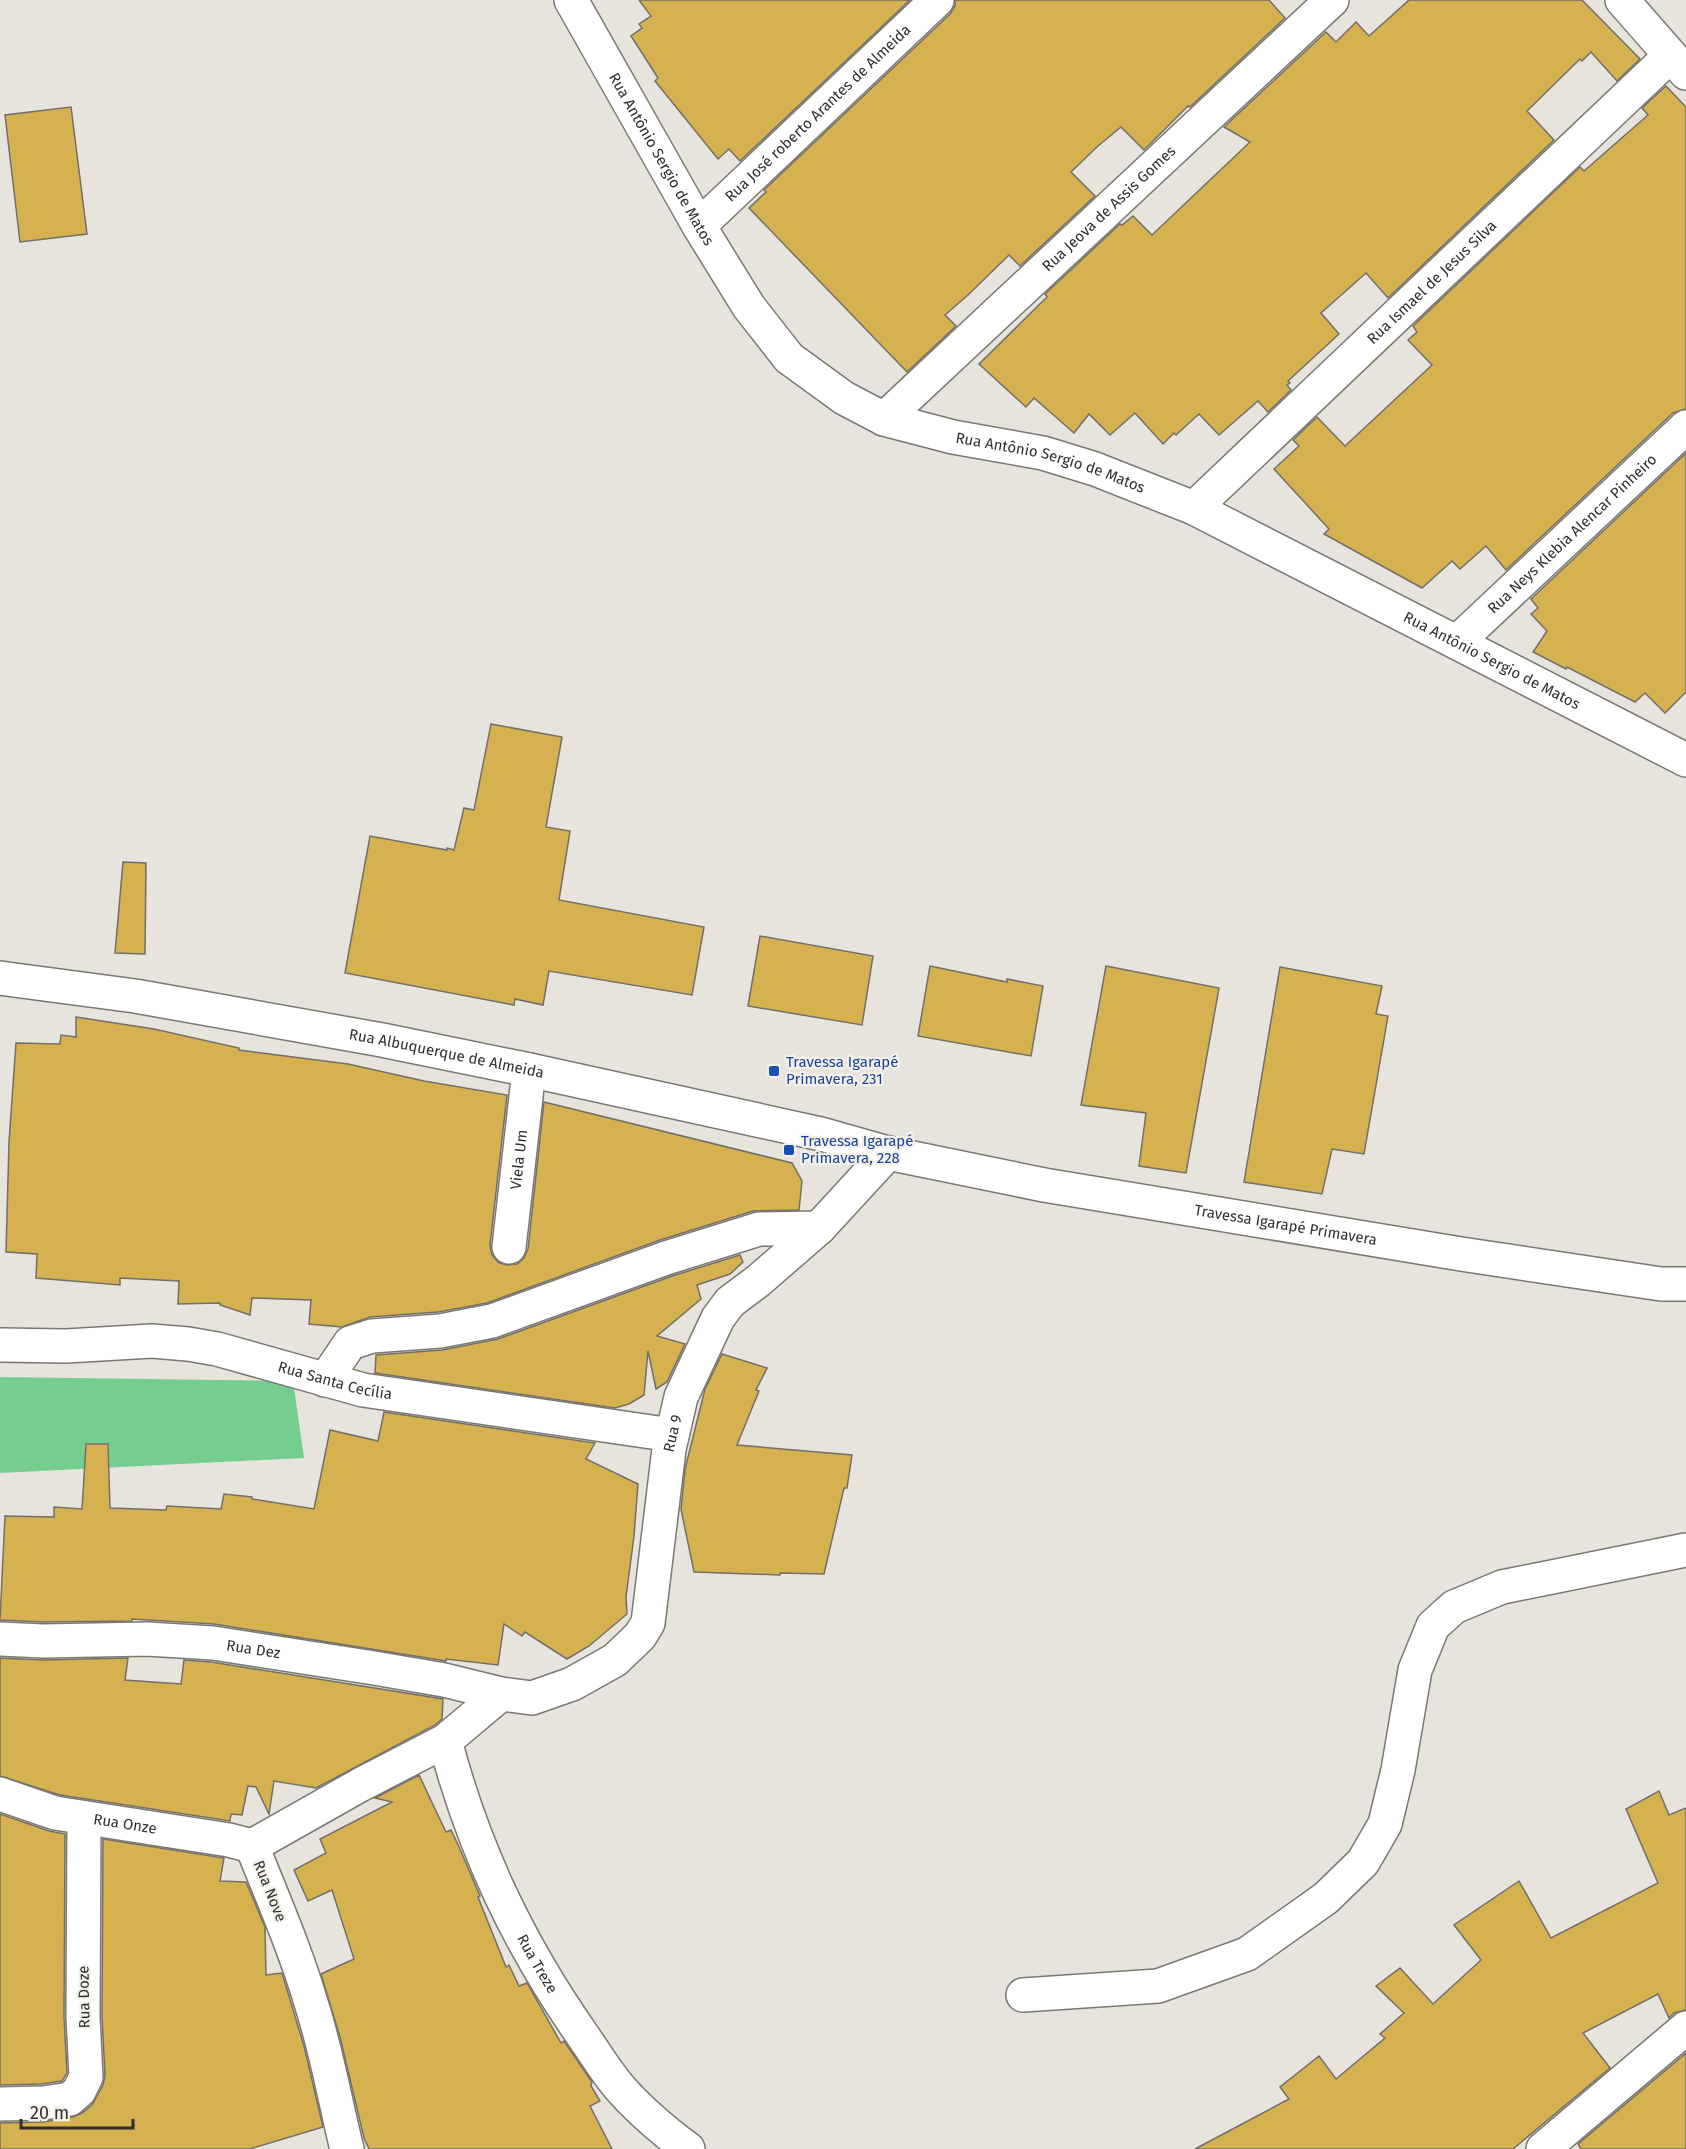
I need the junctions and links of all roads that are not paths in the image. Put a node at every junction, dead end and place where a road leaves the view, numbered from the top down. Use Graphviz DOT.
graph roads {
  1 [pos="571,0"];
  2 [pos="937,0"];
  3 [pos="1332,0"];
  4 [pos="1622,0"];
  5 [pos="1678,64"];
  6 [pos="699,226"];
  7 [pos="884,419"];
  8 [pos="1686,427"];
  9 [pos="1194,508"];
  10 [pos="1458,642"];
  11 [pos="1686,760"];
  12 [pos="0,978"];
  13 [pos="529,1070"];
  14 [pos="888,1153"];
  15 [pos="819,1228"];
  16 [pos="509,1247"];
  17 [pos="1686,1284"];
  18 [pos="0,1345"];
  19 [pos="325,1380"];
  20 [pos="672,1435"];
  21 [pos="1686,1550"];
  22 [pos="0,1639"];
  23 [pos="501,1694"];
  24 [pos="445,1741"];
  25 [pos="0,1794"];
  26 [pos="84,1818"];
  27 [pos="252,1846"];
  28 [pos="1023,1995"];
  29 [pos="1686,2028"];
  30 [pos="0,2104"];
  31 [pos="347,2149"];
  32 [pos="688,2149"];
  33 [pos="1543,2149"];
  1 -- 6 [label="street, Rua Antônio Sergio de Matos"];
  2 -- 6 [label="street, Rua José roberto Arantes de Almeida"];
  3 -- 7 [label="street, Rua Jeova de Assis Gomes"];
  4 -- 5 [label="street"];
  5 -- 9 [label="street, Rua Ismael de Jesus Silva"];
  6 -- 7 [label="street, Rua Antônio Sergio de Matos"];
  7 -- 9 [label="street, Rua Antônio Sergio de Matos"];
  8 -- 10 [label="street, Rua Neys Klebia Alencar Pinheiro"];
  9 -- 10 [label="street, Rua Antônio Sergio de Matos"];
  10 -- 11 [label="street, Rua Antônio Sergio de Matos"];
  12 -- 13 [label="street, Rua Albuquerque de Almeida"];
  13 -- 14 [label="street, Rua Albuquerque de Almeida"];
  13 -- 16 [label="street, Viela Um"];
  14 -- 15 [label="street, Rua 9"];
  14 -- 17 [label="street, Travessa Igarapé Primavera"];
  15 -- 19 [label="street"];
  15 -- 20 [label="street, Rua 9"];
  18 -- 19 [label="street, Rua Santa Cecília"];
  19 -- 20 [label="street, Rua Santa Cecília"];
  20 -- 23 [label="street, Rua 9"];
  21 -- 28 [label="street"];
  22 -- 23 [label="street, Rua Dez"];
  23 -- 24 [label="street, Rua Nove"];
  24 -- 27 [label="street, Rua Nove"];
  24 -- 32 [label="street, Rua Treze"];
  25 -- 26 [label="street, Rua Onze"];
  26 -- 27 [label="street, Rua Onze"];
  26 -- 30 [label="street, Rua Doze"];
  27 -- 31 [label="street, Rua Nove"];
  29 -- 33 [label="street"];
}
